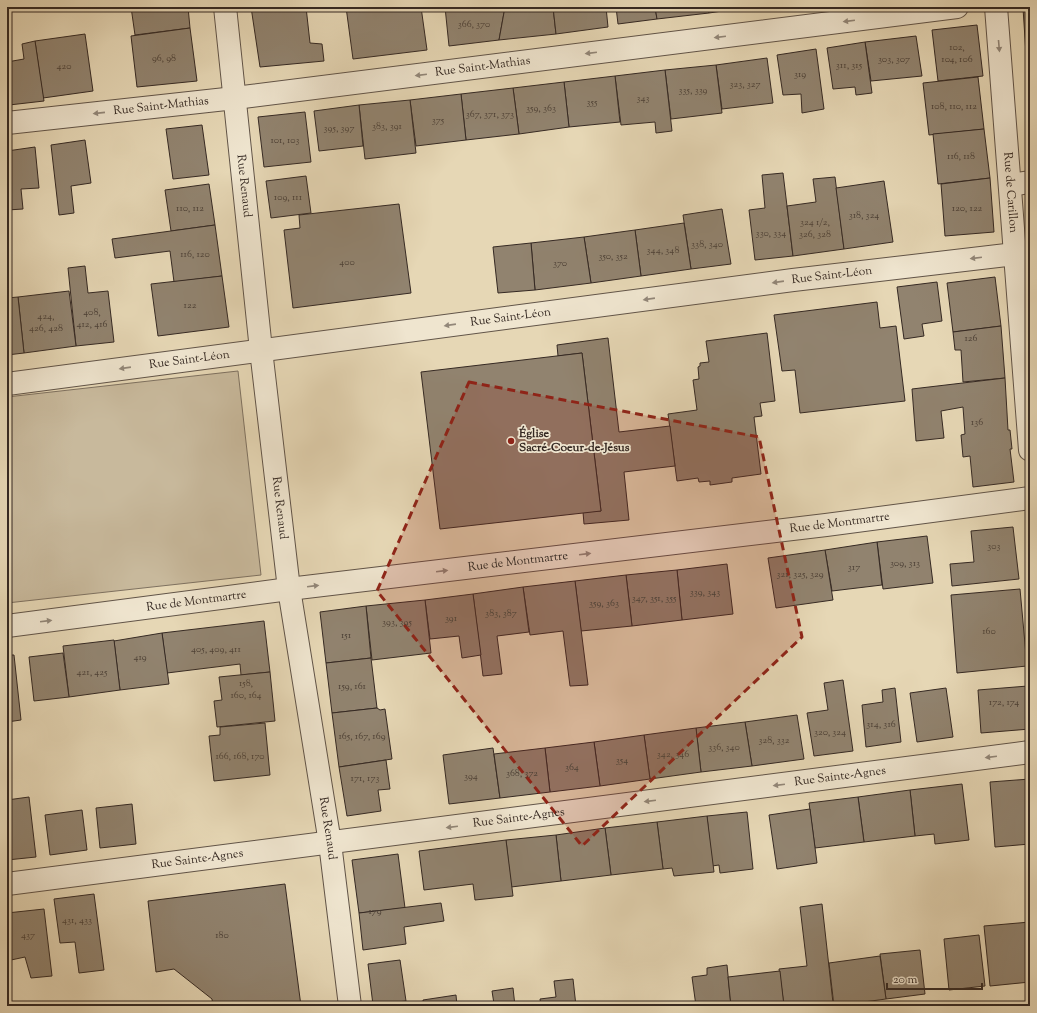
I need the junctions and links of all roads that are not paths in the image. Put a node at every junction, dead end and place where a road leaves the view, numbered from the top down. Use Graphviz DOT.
graph roads {
  1 [pos="225,7"];
  2 [pos="958,7"];
  3 [pos="996,7"];
  4 [pos="235,98"];
  5 [pos="7,124"];
  6 [pos="1020,183"];
  7 [pos="1015,254"];
  8 [pos="261,350"];
  9 [pos="7,384"];
  10 [pos="1028,396"];
  11 [pos="1030,450"];
  12 [pos="1030,498"];
  13 [pos="289,589"];
  14 [pos="7,626"];
  15 [pos="1030,752"];
  16 [pos="330,843"];
  17 [pos="7,884"];
  18 [pos="350,1006"];
  1 -- 4 [label="street, Rue Renaud"];
  2 -- 4 [label="street, Rue Saint-Mathias, one-way"];
  3 -- 6 [label="street, Rue de Carillon, one-way"];
  4 -- 5 [label="street, Rue Saint-Mathias, one-way"];
  4 -- 8 [label="street, Rue Renaud"];
  6 -- 7 [label="street, Rue de Carillon"];
  7 -- 8 [label="street, Rue Saint-Léon, one-way"];
  7 -- 10 [label="street, Rue de Carillon"];
  8 -- 9 [label="street, Rue Saint-Léon, one-way"];
  8 -- 13 [label="street, Rue Renaud"];
  10 -- 11 [label="street, Rue de Carillon"];
  13 -- 12 [label="street, Rue de Montmartre, one-way"];
  14 -- 13 [label="street, Rue de Montmartre, one-way"];
  13 -- 16 [label="street, Rue Renaud"];
  15 -- 16 [label="street, Rue Sainte-Agnes, one-way"];
  16 -- 17 [label="street, Rue Sainte-Agnes"];
  16 -- 18 [label="street, Rue Renaud"];
}
